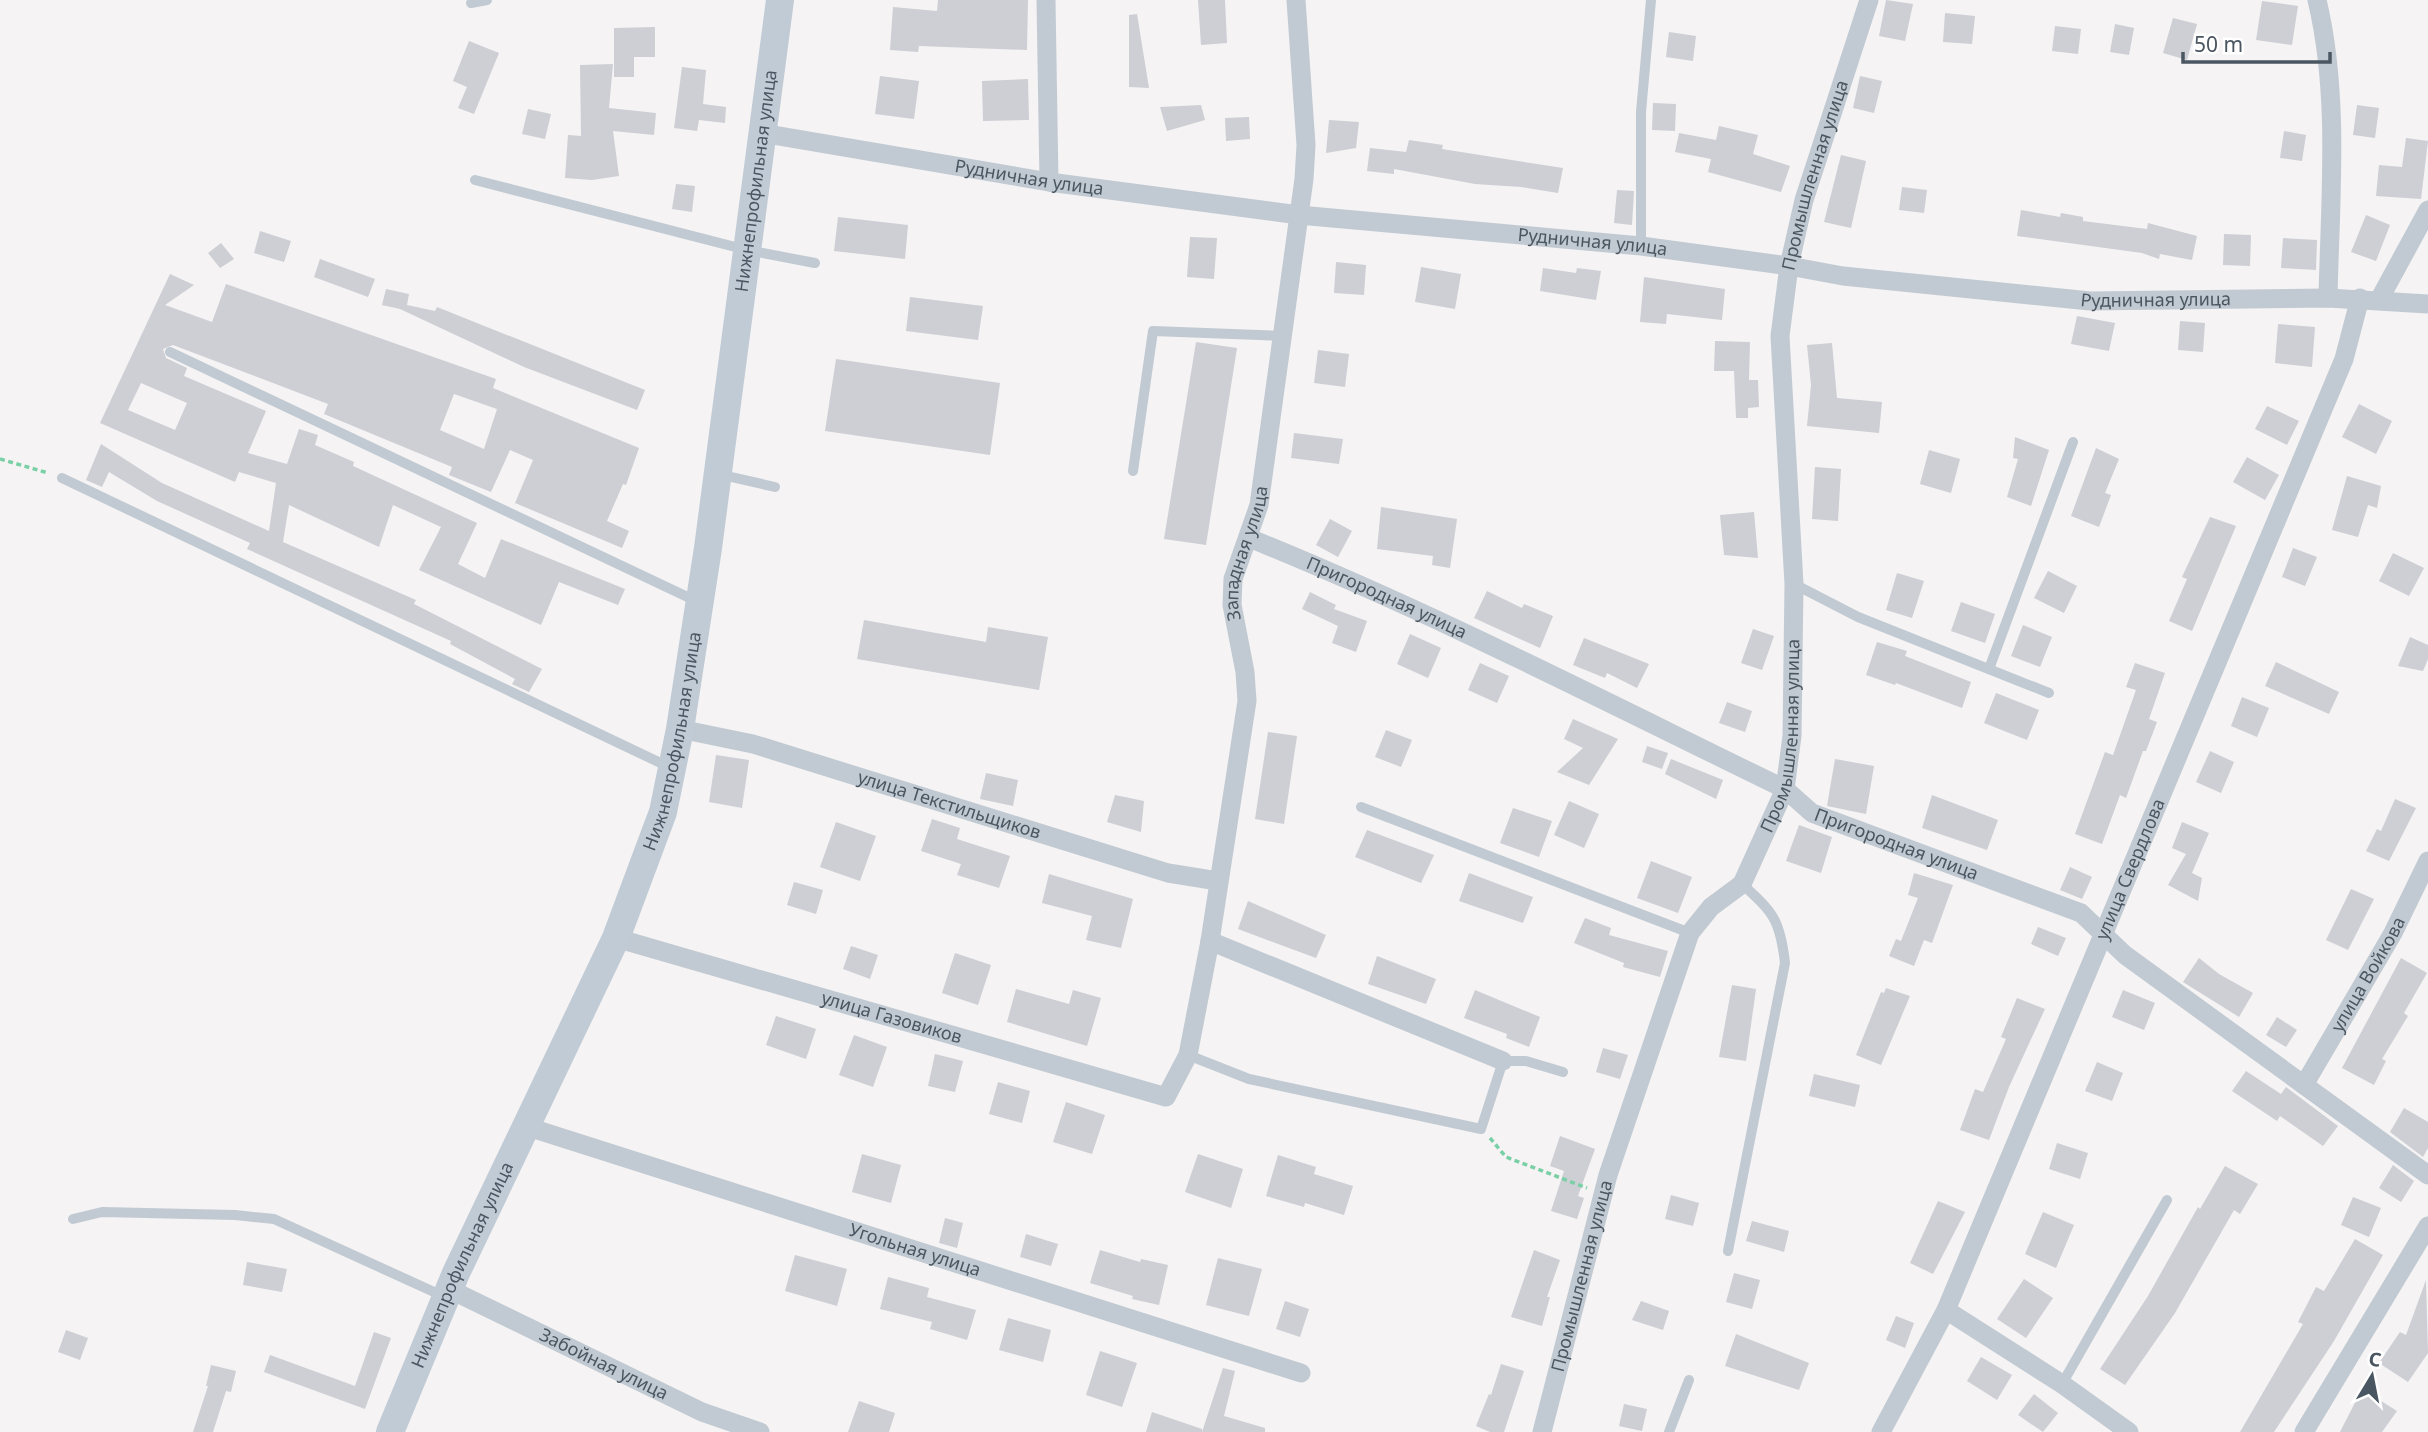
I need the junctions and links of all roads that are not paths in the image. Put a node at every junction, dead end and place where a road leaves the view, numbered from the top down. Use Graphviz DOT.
graph roads {
  1 [pos="487,0"];
  2 [pos="780,0"];
  3 [pos="1046,0"];
  4 [pos="1296,0"];
  5 [pos="1651,0"];
  6 [pos="1869,0"];
  7 [pos="2317,0"];
  8 [pos="471,4"];
  9 [pos="762,132"];
  10 [pos="475,180"];
  11 [pos="1049,182"];
  12 [pos="2428,210"];
  13 [pos="1299,215"];
  14 [pos="1642,246"];
  15 [pos="747,250"];
  16 [pos="815,263"];
  17 [pos="1790,265"];
  18 [pos="2328,298"];
  19 [pos="2369,299"];
  20 [pos="2428,304"];
  21 [pos="1282,336"];
  22 [pos="170,352"];
  23 [pos="2073,442"];
  24 [pos="1133,471"];
  25 [pos="718,474"];
  26 [pos="62,478"];
  27 [pos="775,487"];
  28 [pos="1249,538"];
  29 [pos="1794,584"];
  30 [pos="700,603"];
  31 [pos="1989,668"];
  32 [pos="2049,693"];
  33 [pos="680,729"];
  34 [pos="672,768"];
  35 [pos="1785,789"];
  36 [pos="1361,807"];
  37 [pos="2428,861"];
  38 [pos="1218,881"];
  39 [pos="1742,884"];
  40 [pos="2102,931"];
  41 [pos="1690,933"];
  42 [pos="616,938"];
  43 [pos="1210,941"];
  44 [pos="1188,1055"];
  45 [pos="1503,1061"];
  46 [pos="1563,1072"];
  47 [pos="2304,1085"];
  48 [pos="1166,1097"];
  49 [pos="528,1127"];
  50 [pos="2428,1175"];
  51 [pos="2167,1200"];
  52 [pos="73,1219"];
  53 [pos="2428,1226"];
  54 [pos="1728,1251"];
  55 [pos="447,1293"];
  56 [pos="1946,1310"];
  57 [pos="1301,1373"];
  58 [pos="1689,1380"];
  59 [pos="2062,1384"];
  60 [pos="390,1432"];
  61 [pos="760,1432"];
  62 [pos="1542,1432"];
  63 [pos="1669,1432"];
  64 [pos="1881,1432"];
  65 [pos="2129,1432"];
  66 [pos="2304,1432"];
  1 -- 8 [label="lane"];
  2 -- 9 [label="street, Нижнепрофильная улица"];
  3 -- 11 [label="street"];
  4 -- 13 [label="street, Западная улица"];
  5 -- 14 [label="lane"];
  6 -- 17 [label="street, Промышленная улица"];
  7 -- 18 [label="street"];
  9 -- 11 [label="street, Рудничная улица"];
  9 -- 15 [label="street, Нижнепрофильная улица"];
  10 -- 15 [label="lane"];
  11 -- 13 [label="street, Рудничная улица"];
  12 -- 19 [label="street, улица Свердлова"];
  13 -- 14 [label="street, Рудничная улица"];
  13 -- 21 [label="street, Западная улица"];
  14 -- 17 [label="street, Рудничная улица"];
  15 -- 16 [label="lane"];
  15 -- 25 [label="street, Нижнепрофильная улица"];
  17 -- 18 [label="street, Рудничная улица"];
  17 -- 29 [label="street, Промышленная улица"];
  18 -- 19 [label="street, Рудничная улица"];
  19 -- 20 [label="street, Рудничная улица"];
  19 -- 40 [label="street, улица Свердлова"];
  21 -- 24 [label="lane"];
  21 -- 28 [label="street, Западная улица"];
  22 -- 30 [label="lane"];
  23 -- 31 [label="lane"];
  25 -- 27 [label="lane"];
  25 -- 30 [label="street, Нижнепрофильная улица"];
  26 -- 34 [label="lane"];
  28 -- 35 [label="street, Пригородная улица"];
  28 -- 38 [label="street, Западная улица"];
  29 -- 31 [label="lane"];
  29 -- 35 [label="street, Промышленная улица"];
  30 -- 33 [label="street, Нижнепрофильная улица"];
  31 -- 32 [label="lane"];
  33 -- 34 [label="street, Нижнепрофильная улица"];
  33 -- 38 [label="street, улица Текстильщиков"];
  34 -- 42 [label="street, Нижнепрофильная улица"];
  35 -- 39 [label="street, Промышленная улица"];
  35 -- 40 [label="street, Пригородная улица"];
  36 -- 41 [label="lane"];
  37 -- 47 [label="street, улица Войкова"];
  38 -- 43 [label="street, Западная улица"];
  39 -- 41 [label="street, Промышленная улица"];
  39 -- 54 [label="lane"];
  40 -- 47 [label="street, Пригородная улица"];
  40 -- 56 [label="street, улица Свердлова"];
  41 -- 62 [label="street, Промышленная улица"];
  42 -- 48 [label="street, улица Газовиков"];
  42 -- 49 [label="street, Нижнепрофильная улица"];
  43 -- 44 [label="street, Западная улица"];
  43 -- 45 [label="street"];
  44 -- 45 [label="lane"];
  44 -- 48 [label="street, Западная улица"];
  45 -- 46 [label="lane"];
  47 -- 50 [label="street, Пригородная улица"];
  49 -- 55 [label="street, Нижнепрофильная улица"];
  49 -- 57 [label="street, Угольная улица"];
  51 -- 59 [label="lane"];
  52 -- 55 [label="lane"];
  53 -- 66 [label="street"];
  55 -- 60 [label="street, Нижнепрофильная улица"];
  55 -- 61 [label="street, Забойная улица"];
  56 -- 59 [label="street"];
  56 -- 64 [label="street, улица Свердлова"];
  58 -- 63 [label="lane"];
  59 -- 65 [label="street"];
}
